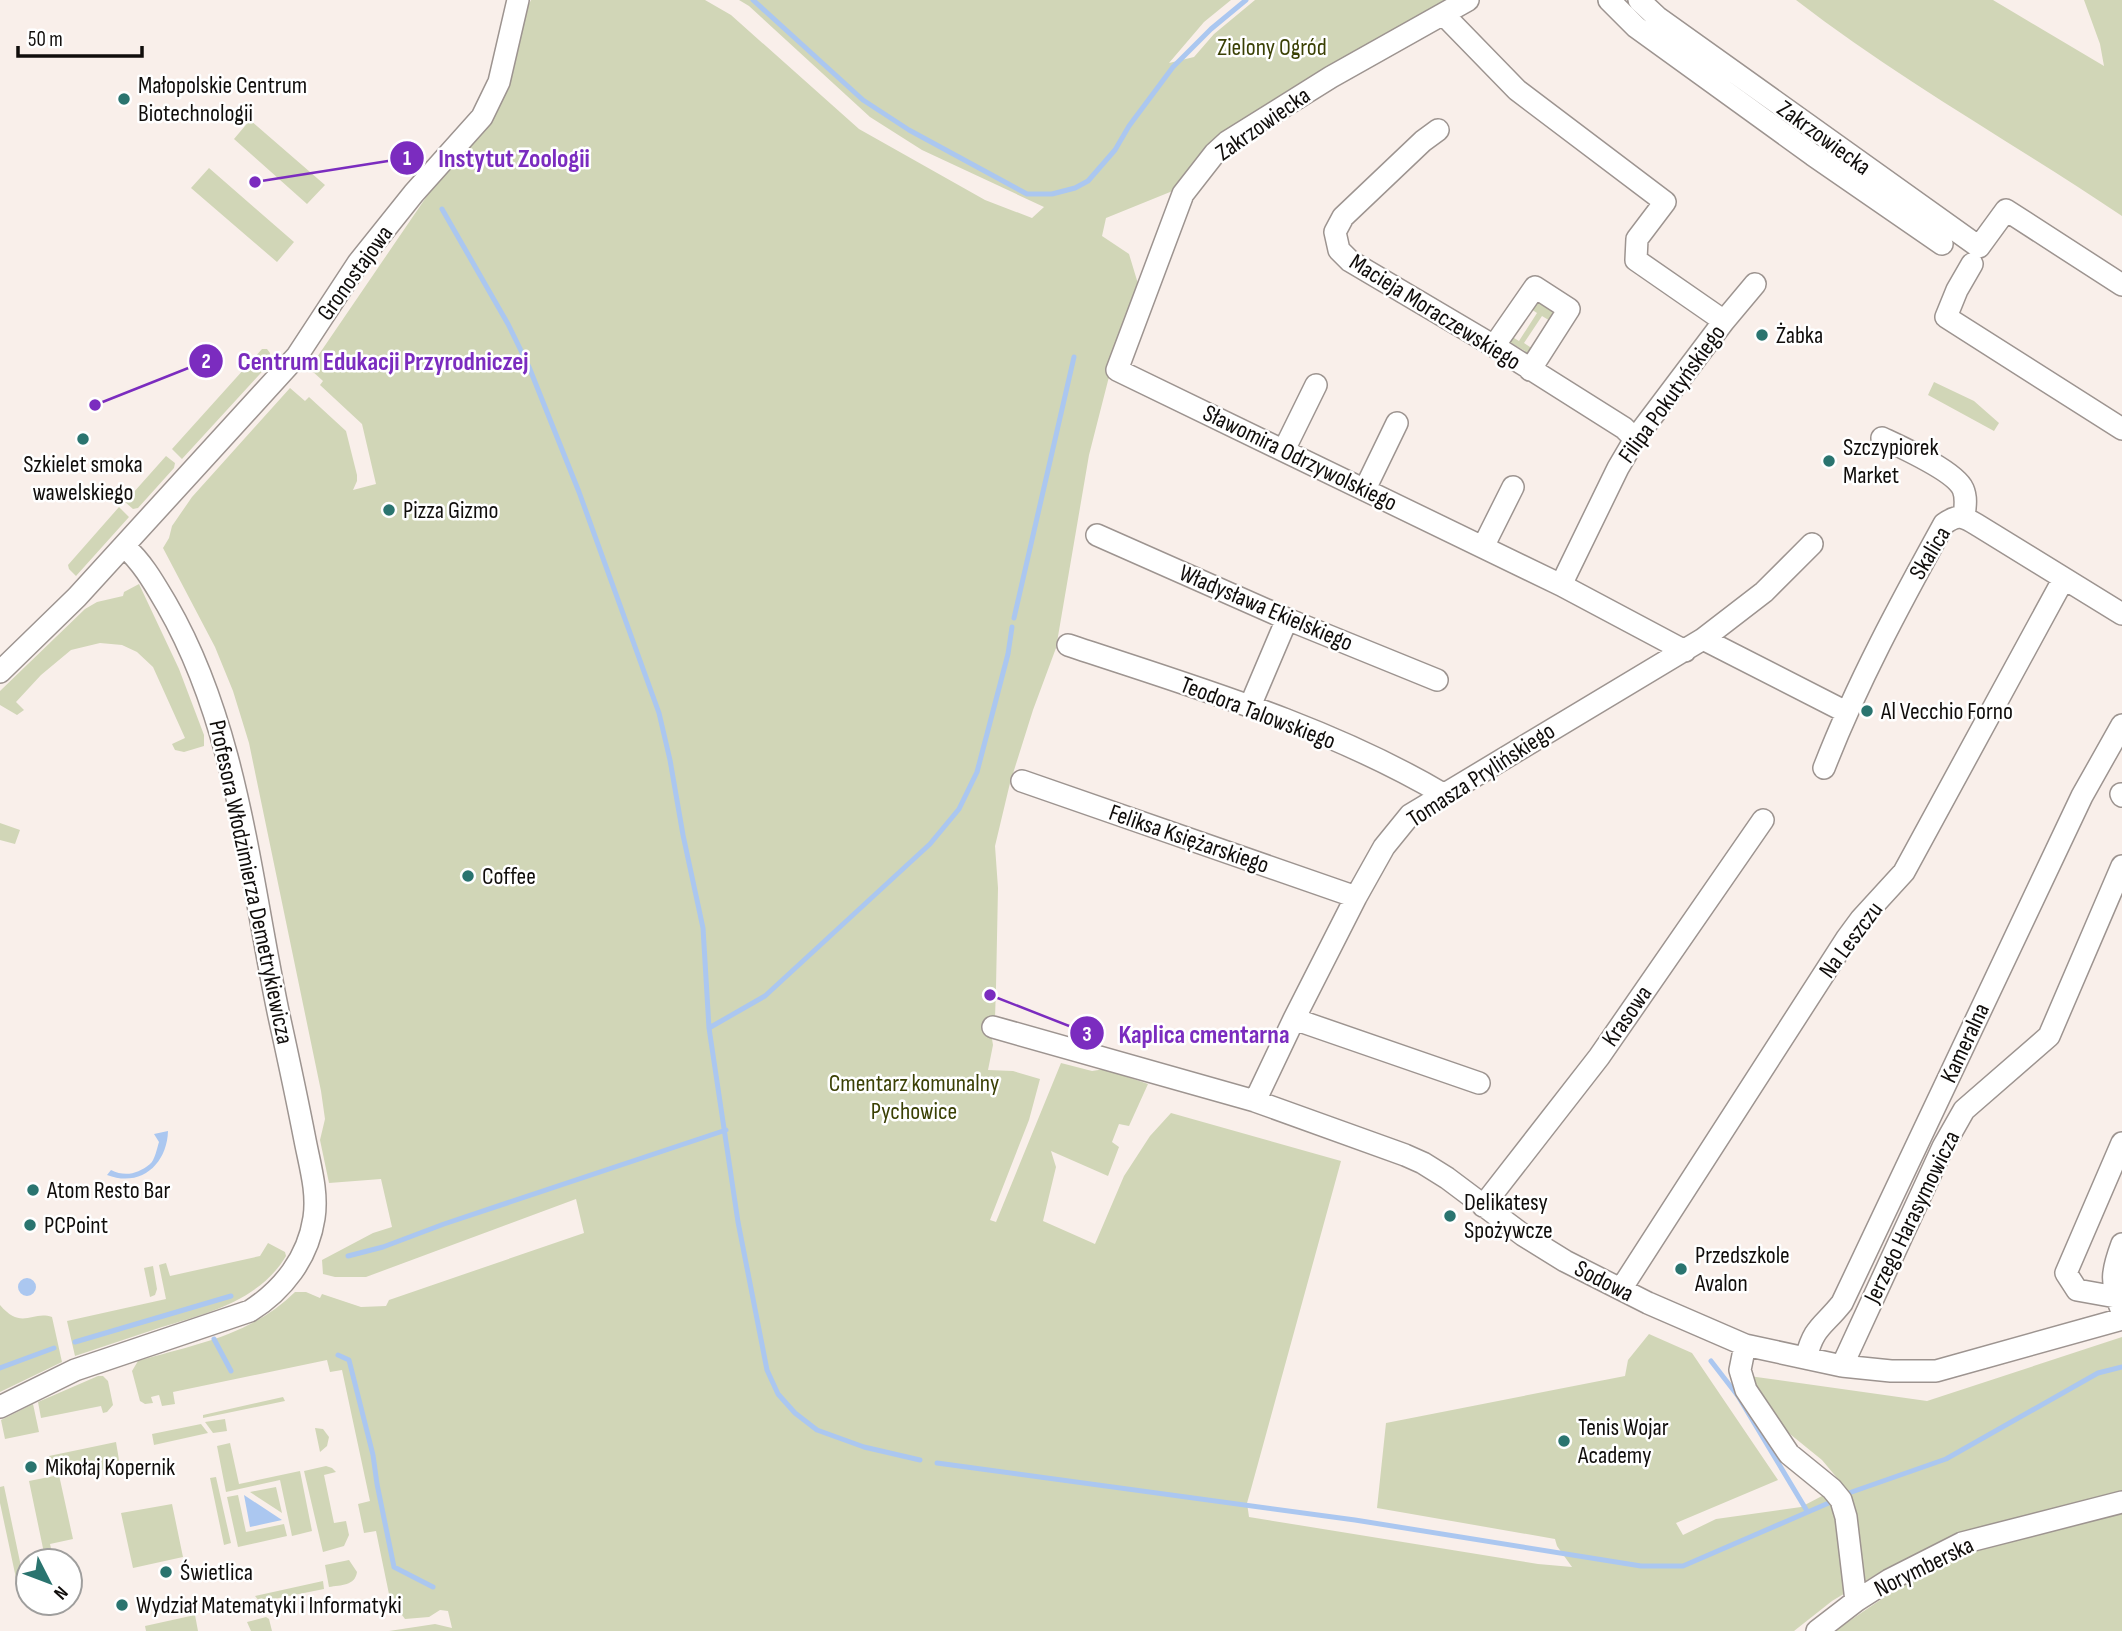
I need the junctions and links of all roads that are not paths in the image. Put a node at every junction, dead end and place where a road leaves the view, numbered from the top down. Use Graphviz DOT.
graph roads {
  1 [pos="518,0"];
  2 [pos="1468,0"];
  3 [pos="1609,0"];
  4 [pos="1639,0"];
  5 [pos="1443,14"];
  6 [pos="1437,131"];
  7 [pos="1942,244"];
  8 [pos="1976,255"];
  9 [pos="1755,284"];
  10 [pos="2122,285"];
  11 [pos="1724,321"];
  12 [pos="1493,346"];
  13 [pos="1117,370"];
  14 [pos="1530,370"];
  15 [pos="1316,385"];
  16 [pos="1397,423"];
  17 [pos="2122,429"];
  18 [pos="1882,438"];
  19 [pos="1635,439"];
  20 [pos="1284,450"];
  21 [pos="1513,487"];
  22 [pos="1365,489"];
  23 [pos="1964,517"];
  24 [pos="1097,535"];
  25 [pos="1812,544"];
  26 [pos="124,546"];
  27 [pos="1483,547"];
  28 [pos="2063,580"];
  29 [pos="1561,585"];
  30 [pos="2122,614"];
  31 [pos="1287,619"];
  32 [pos="1068,645"];
  33 [pos="1694,645"];
  34 [pos="0,672"];
  35 [pos="1437,680"];
  36 [pos="1250,706"];
  37 [pos="1846,712"];
  38 [pos="2122,724"];
  39 [pos="1824,768"];
  40 [pos="1022,781"];
  41 [pos="1443,794"];
  42 [pos="1763,820"];
  43 [pos="2122,866"];
  44 [pos="1356,897"];
  45 [pos="1294,1019"];
  46 [pos="993,1027"];
  47 [pos="1479,1083"];
  48 [pos="1255,1101"];
  49 [pos="2122,1143"];
  50 [pos="1483,1206"];
  51 [pos="2122,1244"];
  52 [pos="1621,1289"];
  53 [pos="2119,1304"];
  54 [pos="2122,1319"];
  55 [pos="1745,1345"];
  56 [pos="1806,1358"];
  57 [pos="1842,1366"];
  58 [pos="0,1406"];
  59 [pos="2122,1502"];
  60 [pos="1856,1601"];
  61 [pos="1816,1631"];
  1 -- 26 [label="street, Gronostajowa"];
  2 -- 5 [label="street, Zakrzowiecka"];
  3 -- 7 [label="street, Zakrzowiecka"];
  4 -- 8 [label="street, Zakrzowiecka"];
  5 -- 11 [label="street"];
  5 -- 13 [label="street, Zakrzowiecka"];
  6 -- 12 [label="street, Macieja Moraczewskiego"];
  8 -- 10 [label="street"];
  8 -- 17 [label="street"];
  9 -- 11 [label="street, Filipa Pokutyńskiego"];
  11 -- 19 [label="street, Filipa Pokutyńskiego"];
  12 -- 14 [label="street, Macieja Moraczewskiego"];
  12 -- 14 [label="street"];
  13 -- 20 [label="street, Sławomira Odrzywolskiego"];
  14 -- 19 [label="street, Macieja Moraczewskiego"];
  15 -- 20 [label="street"];
  16 -- 22 [label="street"];
  18 -- 23 [label="street"];
  19 -- 29 [label="street, Filipa Pokutyńskiego"];
  20 -- 22 [label="street, Sławomira Odrzywolskiego"];
  21 -- 27 [label="street"];
  22 -- 27 [label="street, Sławomira Odrzywolskiego"];
  23 -- 28 [label="street, Skalica"];
  23 -- 37 [label="street, Skalica"];
  24 -- 31 [label="street, Władysława Ekielskiego"];
  25 -- 33 [label="street, Tomasza Prylińskiego"];
  26 -- 34 [label="street, Gronostajowa"];
  26 -- 58 [label="street, Profesora Włodzimierza Demetrykiewicza"];
  27 -- 29 [label="street, Sławomira Odrzywolskiego"];
  28 -- 30 [label="street, Skalica"];
  28 -- 52 [label="street, Na Leszczu"];
  29 -- 33 [label="street, Sławomira Odrzywolskiego"];
  31 -- 35 [label="street, Władysława Ekielskiego"];
  31 -- 36 [label="street"];
  32 -- 36 [label="street, Teodora Talowskiego"];
  33 -- 37 [label="street, Sławomira Odrzywolskiego"];
  33 -- 41 [label="street, Tomasza Prylińskiego"];
  36 -- 41 [label="street, Teodora Talowskiego"];
  37 -- 39 [label="street, Skalica"];
  38 -- 56 [label="street, Kameralna"];
  40 -- 44 [label="street, Feliksa Księżarskiego"];
  41 -- 44 [label="street, Tomasza Prylińskiego"];
  42 -- 50 [label="street, Krasowa"];
  43 -- 57 [label="street, Jerzego Harasymowicza"];
  44 -- 45 [label="street, Tomasza Prylińskiego"];
  45 -- 47 [label="street"];
  45 -- 48 [label="street, Tomasza Prylińskiego"];
  46 -- 48 [label="street, Sodowa"];
  48 -- 50 [label="street, Sodowa"];
  49 -- 53 [label="street"];
  50 -- 52 [label="street, Sodowa"];
  51 -- 53 [label="street"];
  52 -- 55 [label="street, Sodowa"];
  54 -- 57 [label="street, Sodowa"];
  55 -- 56 [label="street, Sodowa"];
  55 -- 60 [label="street"];
  56 -- 57 [label="street, Sodowa"];
  59 -- 60 [label="street, Norymberska"];
  60 -- 61 [label="street, Norymberska"];
}
